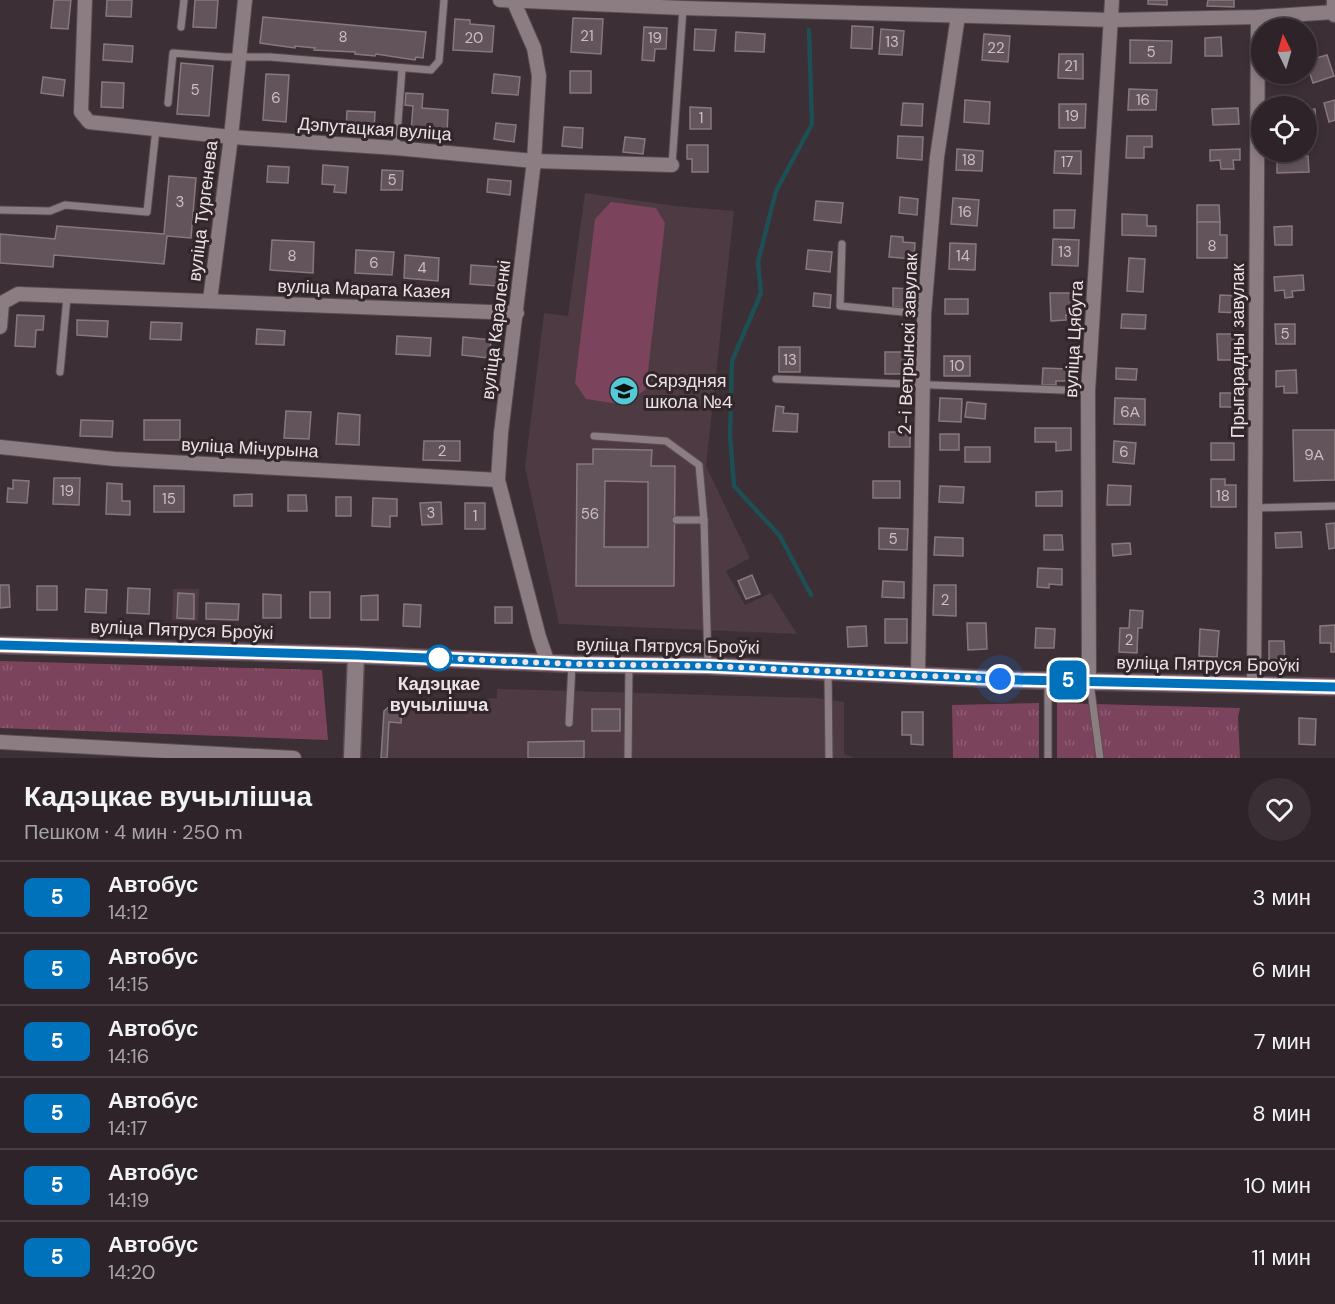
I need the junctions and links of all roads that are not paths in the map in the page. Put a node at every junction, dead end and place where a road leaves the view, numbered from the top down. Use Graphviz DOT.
graph roads {
  1 [pos="85,0"];
  2 [pos="184,0"];
  3 [pos="245,0"];
  4 [pos="444,0"];
  5 [pos="508,0"];
  6 [pos="1112,0"];
  7 [pos="1335,0"];
  8 [pos="683,8"];
  9 [pos="1335,13"];
  10 [pos="958,16"];
  11 [pos="1258,16"];
  12 [pos="1112,20"];
  13 [pos="181,27"];
  14 [pos="238,57"];
  15 [pos="402,69"];
  16 [pos="168,103"];
  17 [pos="156,129"];
  18 [pos="231,137"];
  19 [pos="396,147"];
  20 [pos="534,161"];
  21 [pos="672,165"];
  22 [pos="0,210"];
  23 [pos="842,244"];
  24 [pos="67,297"];
  25 [pos="210,300"];
  26 [pos="517,313"];
  27 [pos="924,314"];
  28 [pos="0,327"];
  29 [pos="60,372"];
  30 [pos="776,379"];
  31 [pos="924,385"];
  32 [pos="1088,391"];
  33 [pos="594,436"];
  34 [pos="0,447"];
  35 [pos="498,480"];
  36 [pos="1335,506"];
  37 [pos="1255,508"];
  38 [pos="676,520"];
  39 [pos="704,520"];
  40 [pos="0,645"];
  41 [pos="356,655"];
  42 [pos="548,663"];
  43 [pos="572,664"];
  44 [pos="629,664"];
  45 [pos="708,666"];
  46 [pos="828,671"];
  47 [pos="918,675"];
  48 [pos="1048,680"];
  49 [pos="1089,681"];
  50 [pos="1254,685"];
  51 [pos="1335,687"];
  52 [pos="569,723"];
  53 [pos="0,742"];
  54 [pos="138,754"];
  55 [pos="294,758"];
  56 [pos="352,758"];
  57 [pos="628,758"];
  58 [pos="830,758"];
  59 [pos="1048,758"];
  60 [pos="1100,758"];
  1 -- 17 [label="street, Дэпутацкая вуліца"];
  2 -- 13 [label="lane"];
  3 -- 14 [label="street, вуліца Тургенева"];
  4 -- 15 [label="lane"];
  5 -- 8 [label="street"];
  5 -- 20 [label="street, вуліца Караленкі"];
  6 -- 12 [label="street, вуліца Цябута"];
  7 -- 9 [label="street"];
  8 -- 10 [label="street"];
  8 -- 21 [label="lane"];
  9 -- 11 [label="street"];
  10 -- 12 [label="street"];
  10 -- 27 [label="street, 2-і Ветрынскі завулак"];
  11 -- 12 [label="street"];
  11 -- 37 [label="street, Прыгарадны завулак"];
  12 -- 32 [label="street, вуліца Цябута"];
  14 -- 15 [label="lane"];
  14 -- 16 [label="lane"];
  14 -- 18 [label="street, вуліца Тургенева"];
  15 -- 19 [label="lane"];
  17 -- 18 [label="street, Дэпутацкая вуліца"];
  17 -- 22 [label="lane"];
  18 -- 19 [label="street, Дэпутацкая вуліца"];
  18 -- 25 [label="street, вуліца Тургенева"];
  19 -- 20 [label="street, Дэпутацкая вуліца"];
  20 -- 21 [label="street, Дэпутацкая вуліца"];
  20 -- 26 [label="street, вуліца Караленкі"];
  23 -- 27 [label="lane"];
  24 -- 25 [label="street, вуліца Тургенева"];
  24 -- 28 [label="street, вуліца Тургенева"];
  24 -- 29 [label="lane"];
  25 -- 26 [label="street, вуліца Марата Казея"];
  26 -- 35 [label="street, вуліца Караленкі"];
  27 -- 31 [label="street, 2-і Ветрынскі завулак"];
  30 -- 31 [label="lane"];
  31 -- 32 [label="lane"];
  31 -- 47 [label="street, 2-і Ветрынскі завулак"];
  32 -- 49 [label="street, вуліца Цябута"];
  33 -- 39 [label="lane"];
  34 -- 35 [label="street, вуліца Мічурына"];
  35 -- 42 [label="street, вуліца Караленкі"];
  36 -- 37 [label="lane"];
  37 -- 50 [label="street, Прыгарадны завулак"];
  38 -- 39 [label="lane"];
  39 -- 45 [label="lane"];
  40 -- 41 [label="main road, вуліца Пятруся Броўкі"];
  41 -- 42 [label="main road, вуліца Пятруся Броўкі"];
  41 -- 56 [label="street"];
  42 -- 43 [label="main road, вуліца Пятруся Броўкі"];
  43 -- 44 [label="main road, вуліца Пятруся Броўкі"];
  43 -- 52 [label="lane"];
  44 -- 45 [label="main road, вуліца Пятруся Броўкі"];
  44 -- 57 [label="lane"];
  45 -- 46 [label="main road, вуліца Пятруся Броўкі"];
  46 -- 47 [label="main road, вуліца Пятруся Броўкі"];
  46 -- 58 [label="lane"];
  47 -- 48 [label="main road, вуліца Пятруся Броўкі"];
  48 -- 49 [label="main road, вуліца Пятруся Броўкі"];
  48 -- 59 [label="lane"];
  49 -- 50 [label="main road, вуліца Пятруся Броўкі"];
  49 -- 60 [label="lane"];
  50 -- 51 [label="main road, вуліца Пятруся Броўкі"];
  53 -- 54 [label="street"];
  54 -- 55 [label="street"];
}
